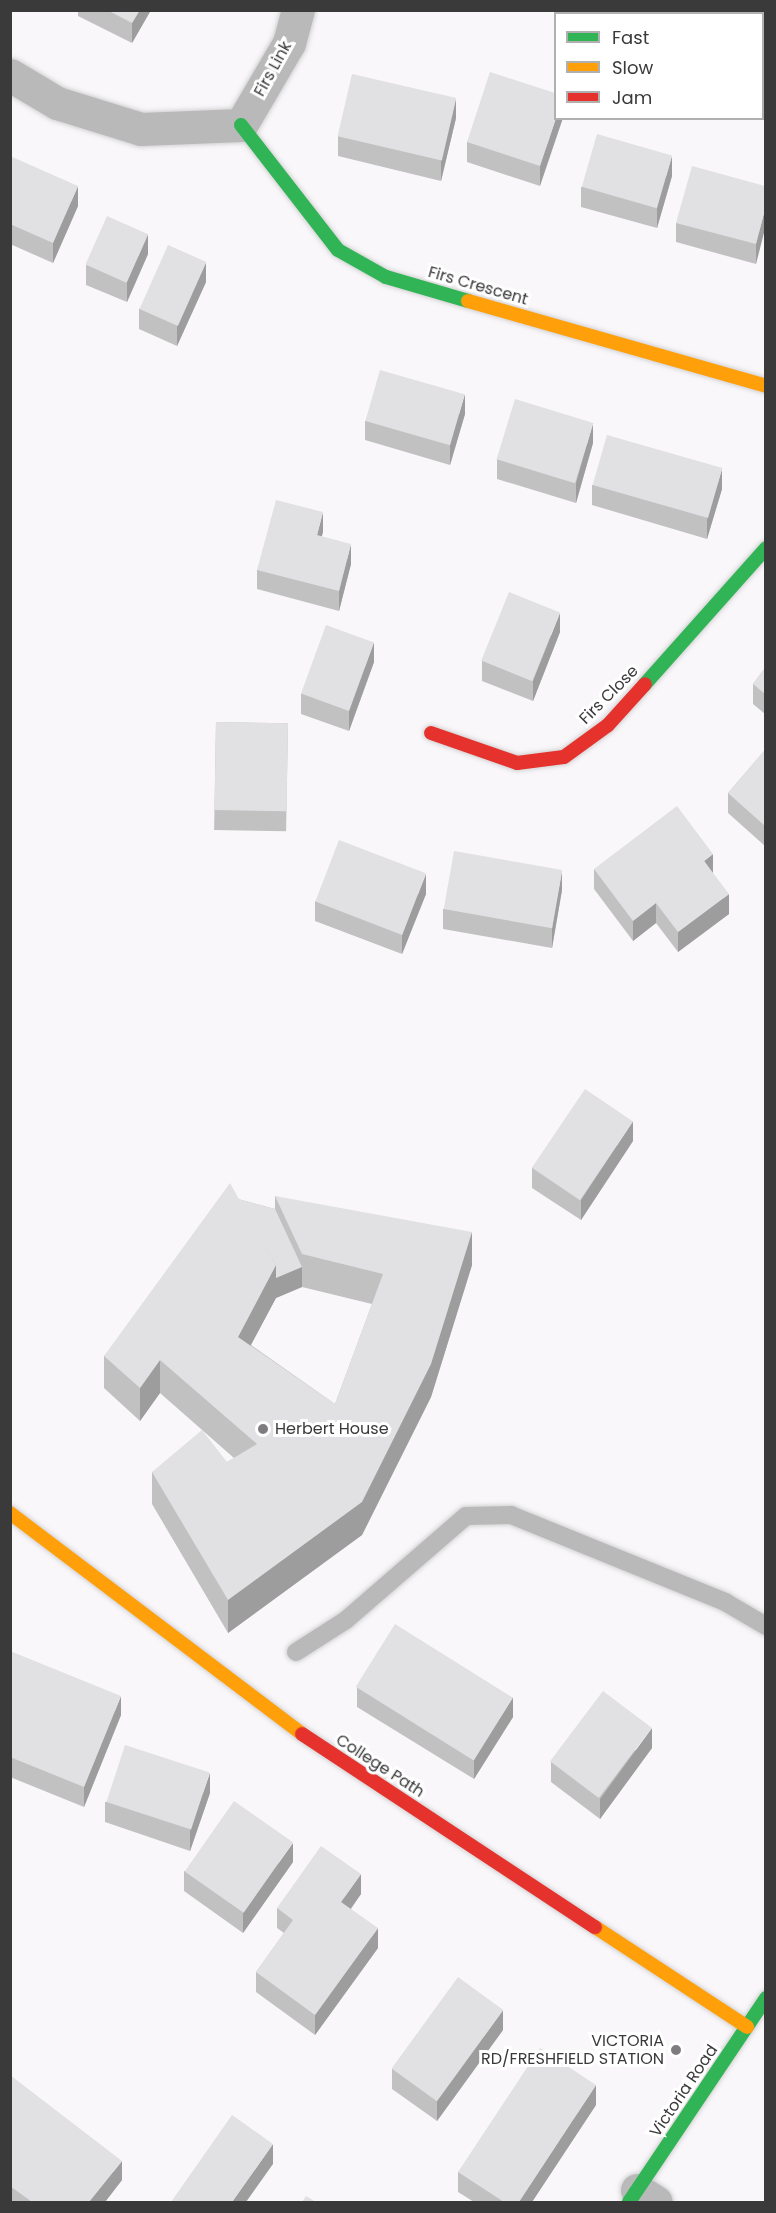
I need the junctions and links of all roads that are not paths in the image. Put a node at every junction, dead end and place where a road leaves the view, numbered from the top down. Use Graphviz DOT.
graph roads {
  1 [pos="297,10"];
  2 [pos="10,75"];
  3 [pos="241,125"];
  4 [pos="765,386"];
  5 [pos="765,548"];
  6 [pos="431,733"];
  7 [pos="10,1513"];
  8 [pos="765,1626"];
  9 [pos="296,1652"];
  10 [pos="765,1998"];
  11 [pos="747,2027"];
  12 [pos="641,2198"];
  1 -- 3 [label="street, Firs Link"];
  2 -- 3 [label="street"];
  3 -- 4 [label="street, Firs Crescent"];
  5 -- 6 [label="street, Firs Close"];
  7 -- 11 [label="street, College Path"];
  8 -- 9 [label="lane"];
  10 -- 11 [label="street, Victoria Road"];
  11 -- 12 [label="street, Victoria Road"];
}
